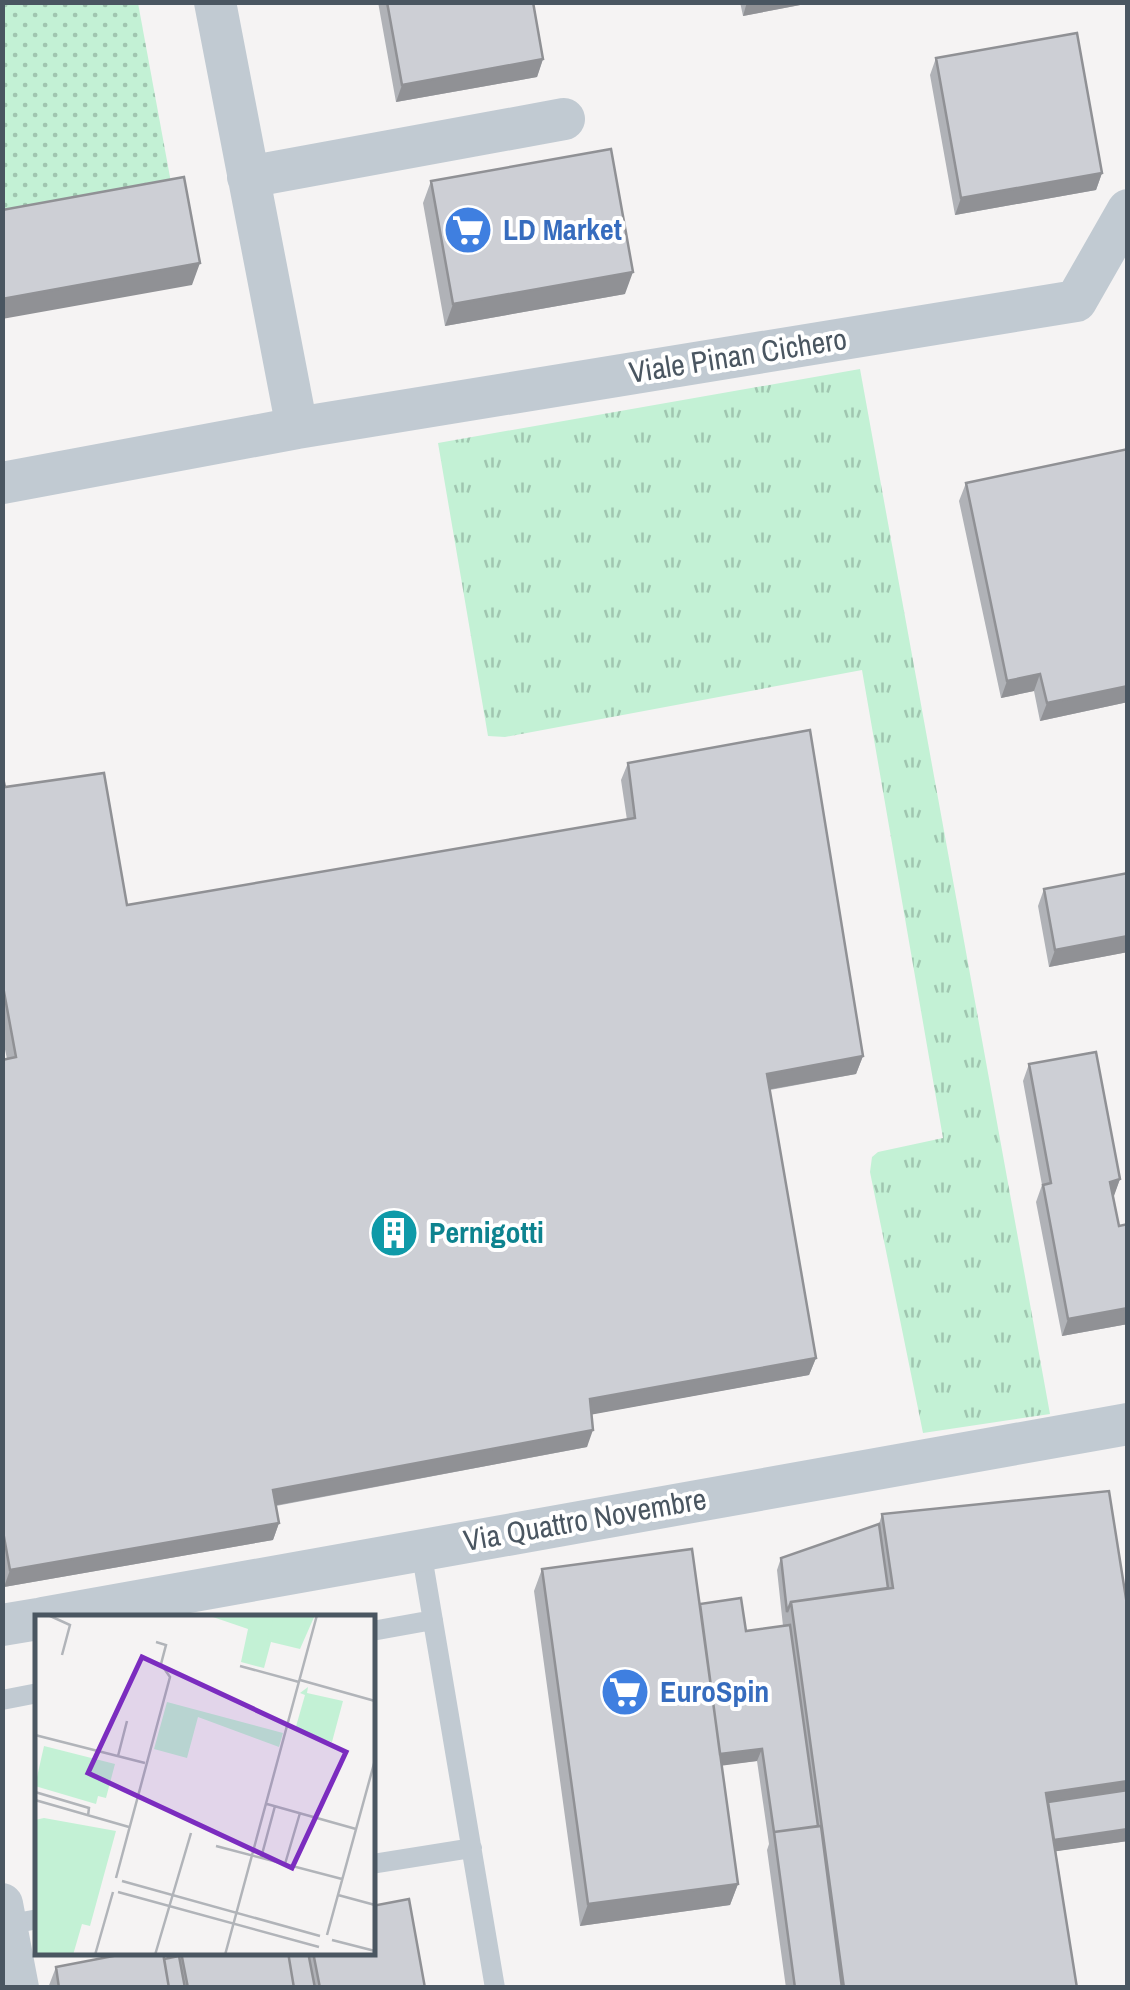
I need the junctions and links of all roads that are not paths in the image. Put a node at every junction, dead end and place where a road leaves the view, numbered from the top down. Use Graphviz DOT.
graph roads {
  1 [pos="214,2"];
  2 [pos="564,120"];
  3 [pos="248,178"];
  4 [pos="1128,210"];
  5 [pos="298,428"];
  6 [pos="2,483"];
  7 [pos="1128,1424"];
  8 [pos="421,1550"];
  9 [pos="57,1615"];
  10 [pos="35,1619"];
  11 [pos="433,1620"];
  12 [pos="2,1625"];
  13 [pos="375,1630"];
  14 [pos="35,1694"];
  15 [pos="2,1700"];
  16 [pos="472,1848"];
  17 [pos="375,1864"];
  18 [pos="15,1916"];
  19 [pos="18,1988"];
  20 [pos="494,1988"];
  1 -- 3 [label="street"];
  2 -- 3 [label="street"];
  3 -- 5 [label="street"];
  4 -- 5 [label="street, Viale Pinan Cichero"];
  5 -- 6 [label="street, Viale Pinan Cichero"];
  7 -- 8 [label="street, Via Quattro Novembre"];
  8 -- 9 [label="street, Via Quattro Novembre"];
  8 -- 11 [label="lane"];
  10 -- 12 [label="street, Via Quattro Novembre"];
  11 -- 13 [label="lane"];
  11 -- 16 [label="lane"];
  14 -- 15 [label="lane"];
  16 -- 17 [label="lane"];
  16 -- 20 [label="lane"];
  18 -- 19 [label="street"];
}
